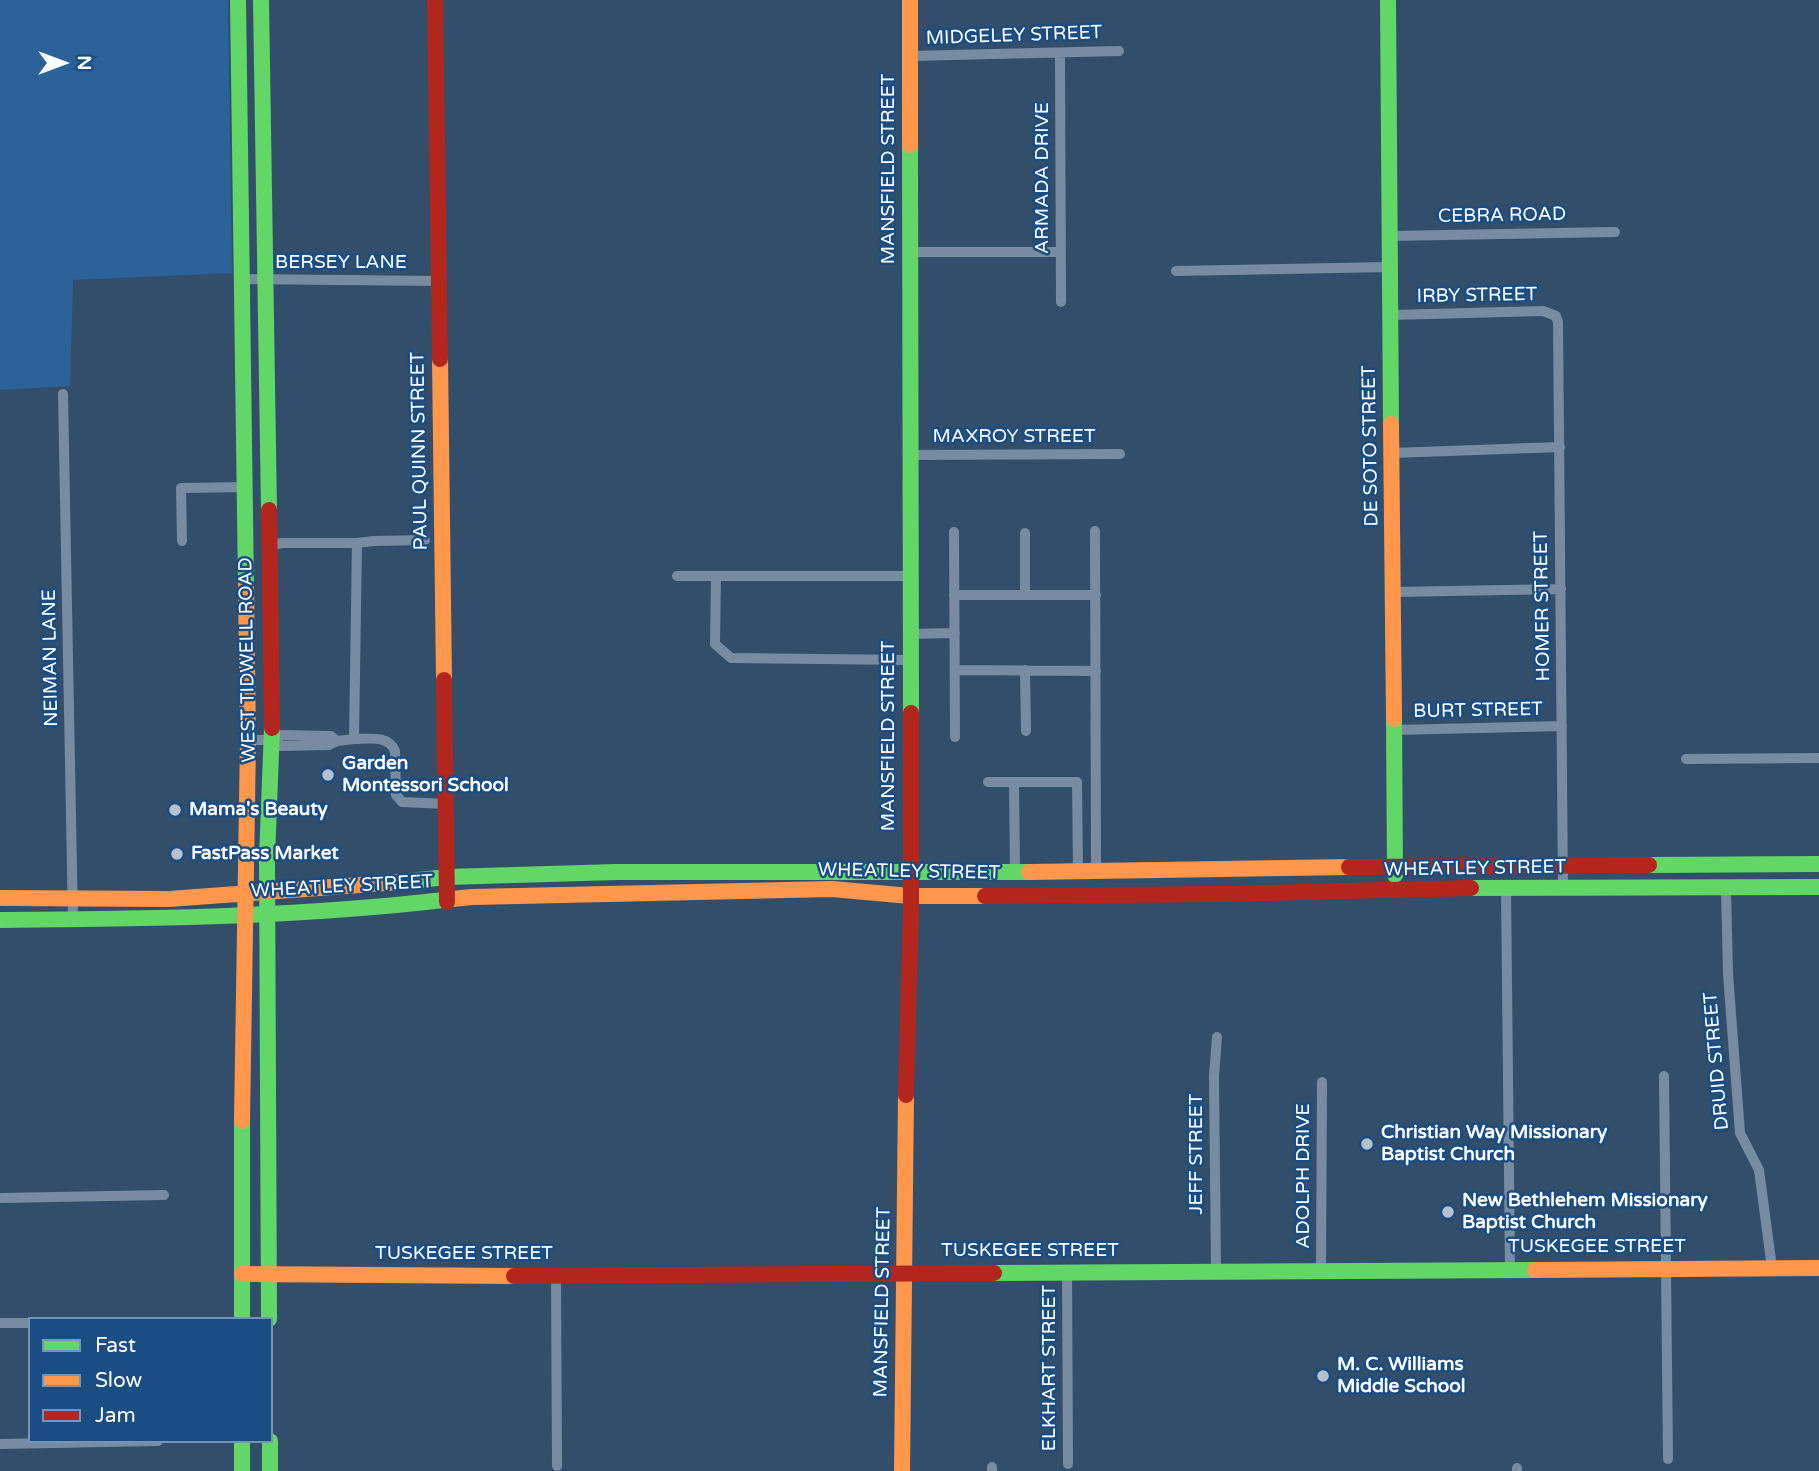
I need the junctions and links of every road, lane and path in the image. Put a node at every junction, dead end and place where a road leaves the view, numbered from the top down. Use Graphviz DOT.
graph roads {
  1 [pos="238,0"];
  2 [pos="261,0"];
  3 [pos="435,0"];
  4 [pos="910,0"];
  5 [pos="1388,0"];
  6 [pos="1119,51"];
  7 [pos="1060,53"];
  8 [pos="910,56"];
  9 [pos="241,134"];
  10 [pos="262,138"];
  11 [pos="1615,232"];
  12 [pos="1390,236"];
  13 [pos="1060,251"];
  14 [pos="910,252"];
  15 [pos="1390,267"];
  16 [pos="1176,271"];
  17 [pos="243,279"];
  18 [pos="264,281"];
  19 [pos="438,281"];
  20 [pos="1061,302"];
  21 [pos="1391,315"];
  22 [pos="1559,323"];
  23 [pos="63,394"];
  24 [pos="266,428"];
  25 [pos="245,430"];
  26 [pos="1560,447"];
  27 [pos="1392,453"];
  28 [pos="1119,454"];
  29 [pos="910,455"];
  30 [pos="246,487"];
  31 [pos="1095,531"];
  32 [pos="954,532"];
  33 [pos="1025,533"];
  34 [pos="425,540"];
  35 [pos="182,541"];
  36 [pos="357,544"];
  37 [pos="275,545"];
  38 [pos="677,576"];
  39 [pos="716,576"];
  40 [pos="909,576"];
  41 [pos="1561,589"];
  42 [pos="1394,592"];
  43 [pos="954,595"];
  44 [pos="1026,595"];
  45 [pos="1096,595"];
  46 [pos="955,633"];
  47 [pos="909,634"];
  48 [pos="909,660"];
  49 [pos="955,670"];
  50 [pos="1025,670"];
  51 [pos="1096,671"];
  52 [pos="1562,726"];
  53 [pos="1394,730"];
  54 [pos="1026,731"];
  55 [pos="955,737"];
  56 [pos="354,739"];
  57 [pos="248,740"];
  58 [pos="275,740"];
  59 [pos="1686,758"];
  60 [pos="1819,758"];
  61 [pos="988,782"];
  62 [pos="1014,782"];
  63 [pos="446,804"];
  64 [pos="1696,863"];
  65 [pos="1819,864"];
  66 [pos="1564,865"];
  67 [pos="1395,867"];
  68 [pos="1235,868"];
  69 [pos="756,871"];
  70 [pos="1096,871"];
  71 [pos="602,872"];
  72 [pos="1015,872"];
  73 [pos="1078,872"];
  74 [pos="911,873"];
  75 [pos="447,877"];
  76 [pos="1506,887"];
  77 [pos="1819,887"];
  78 [pos="1563,888"];
  79 [pos="1695,888"];
  80 [pos="1726,888"];
  81 [pos="268,891"];
  82 [pos="1396,891"];
  83 [pos="245,892"];
  84 [pos="757,893"];
  85 [pos="603,894"];
  86 [pos="1078,894"];
  87 [pos="1235,894"];
  88 [pos="910,895"];
  89 [pos="0,898"];
  90 [pos="73,898"];
  91 [pos="447,902"];
  92 [pos="244,914"];
  93 [pos="268,914"];
  94 [pos="0,920"];
  95 [pos="73,921"];
  96 [pos="1217,1037"];
  97 [pos="1664,1076"];
  98 [pos="1322,1082"];
  99 [pos="268,1095"];
  100 [pos="242,1097"];
  101 [pos="163,1195"];
  102 [pos="0,1198"];
  103 [pos="1666,1268"];
  104 [pos="1772,1268"];
  105 [pos="1819,1268"];
  106 [pos="1510,1269"];
  107 [pos="1216,1270"];
  108 [pos="1321,1270"];
  109 [pos="1067,1272"];
  110 [pos="905,1273"];
  111 [pos="242,1275"];
  112 [pos="268,1275"];
  113 [pos="556,1276"];
  114 [pos="242,1317"];
  115 [pos="269,1317"];
  116 [pos="0,1323"];
  117 [pos="28,1323"];
  118 [pos="53,1443"];
  119 [pos="243,1443"];
  120 [pos="270,1443"];
  121 [pos="0,1444"];
  122 [pos="1668,1459"];
  123 [pos="1068,1464"];
  124 [pos="557,1466"];
  125 [pos="242,1471"];
  126 [pos="270,1471"];
  127 [pos="902,1471"];
  1 -- 9 [label="main road, WEST TIDWELL ROAD"];
  2 -- 10 [label="main road, WEST TIDWELL ROAD"];
  3 -- 19 [label="main road, PAUL QUINN STREET"];
  4 -- 8 [label="main road, MANSFIELD STREET"];
  5 -- 12 [label="main road, DE SOTO STREET"];
  6 -- 7 [label="street, MIDGELEY STREET"];
  7 -- 8 [label="street, MIDGELEY STREET"];
  7 -- 13 [label="street, ARMADA DRIVE"];
  8 -- 14 [label="main road, MANSFIELD STREET"];
  9 -- 10 [label="main road"];
  9 -- 17 [label="main road, WEST TIDWELL ROAD"];
  10 -- 18 [label="main road, WEST TIDWELL ROAD"];
  11 -- 12 [label="street, CEBRA ROAD"];
  12 -- 15 [label="main road, DE SOTO STREET"];
  13 -- 14 [label="street"];
  13 -- 20 [label="street, ARMADA DRIVE"];
  14 -- 29 [label="main road, MANSFIELD STREET"];
  15 -- 16 [label="street"];
  15 -- 21 [label="main road, DE SOTO STREET"];
  17 -- 18 [label="street, BERSEY LANE"];
  17 -- 25 [label="main road, WEST TIDWELL ROAD"];
  18 -- 19 [label="street, BERSEY LANE"];
  18 -- 24 [label="main road, WEST TIDWELL ROAD"];
  19 -- 63 [label="main road, PAUL QUINN STREET"];
  21 -- 22 [label="street, IRBY STREET"];
  21 -- 27 [label="main road, DE SOTO STREET"];
  22 -- 26 [label="street, HOMER STREET"];
  23 -- 90 [label="street, NEIMAN LANE"];
  24 -- 25 [label="main road"];
  24 -- 37 [label="main road, WEST TIDWELL ROAD"];
  25 -- 30 [label="main road, WEST TIDWELL ROAD"];
  26 -- 27 [label="street"];
  26 -- 41 [label="street, HOMER STREET"];
  27 -- 42 [label="main road, DE SOTO STREET"];
  28 -- 29 [label="street, MAXROY STREET"];
  29 -- 40 [label="main road, MANSFIELD STREET"];
  30 -- 35 [label="street"];
  30 -- 57 [label="main road, WEST TIDWELL ROAD"];
  31 -- 45 [label="street"];
  32 -- 43 [label="street"];
  33 -- 44 [label="street"];
  34 -- 36 [label="street"];
  36 -- 37 [label="street"];
  36 -- 56 [label="street"];
  37 -- 58 [label="main road, WEST TIDWELL ROAD"];
  38 -- 39 [label="street"];
  39 -- 40 [label="street"];
  39 -- 48 [label="street"];
  40 -- 47 [label="main road, MANSFIELD STREET"];
  41 -- 42 [label="street"];
  41 -- 52 [label="street, HOMER STREET"];
  42 -- 53 [label="main road, DE SOTO STREET"];
  43 -- 44 [label="street"];
  43 -- 46 [label="street"];
  44 -- 45 [label="street"];
  45 -- 51 [label="street"];
  46 -- 47 [label="street"];
  46 -- 49 [label="street"];
  47 -- 48 [label="main road, MANSFIELD STREET"];
  48 -- 74 [label="main road, MANSFIELD STREET"];
  49 -- 50 [label="street"];
  49 -- 55 [label="street"];
  50 -- 51 [label="street"];
  50 -- 54 [label="street"];
  51 -- 70 [label="street"];
  52 -- 53 [label="street, BURT STREET"];
  52 -- 66 [label="street, HOMER STREET"];
  53 -- 67 [label="main road, DE SOTO STREET"];
  56 -- 58 [label="street"];
  56 -- 63 [label="street"];
  57 -- 58 [label="street"];
  57 -- 83 [label="main road, WEST TIDWELL ROAD"];
  58 -- 81 [label="main road, WEST TIDWELL ROAD"];
  59 -- 60 [label="street"];
  61 -- 62 [label="street"];
  62 -- 72 [label="street"];
  62 -- 73 [label="street"];
  63 -- 75 [label="main road, PAUL QUINN STREET"];
  64 -- 65 [label="main road, WHEATLEY STREET"];
  64 -- 66 [label="main road, WHEATLEY STREET"];
  64 -- 79 [label="main road"];
  66 -- 67 [label="main road, WHEATLEY STREET"];
  66 -- 78 [label="street, HOMER STREET"];
  67 -- 68 [label="main road, WHEATLEY STREET"];
  67 -- 82 [label="main road, DE SOTO STREET"];
  68 -- 70 [label="main road, WHEATLEY STREET"];
  68 -- 87 [label="main road"];
  69 -- 71 [label="main road, WHEATLEY STREET"];
  69 -- 74 [label="main road, WHEATLEY STREET"];
  69 -- 84 [label="main road"];
  70 -- 73 [label="main road, WHEATLEY STREET"];
  71 -- 75 [label="main road, WHEATLEY STREET"];
  71 -- 85 [label="main road"];
  72 -- 73 [label="main road, WHEATLEY STREET"];
  72 -- 74 [label="main road, WHEATLEY STREET"];
  73 -- 86 [label="main road"];
  74 -- 88 [label="main road, MANSFIELD STREET"];
  75 -- 81 [label="main road, WHEATLEY STREET"];
  75 -- 91 [label="main road, PAUL QUINN STREET"];
  76 -- 78 [label="main road, WHEATLEY STREET"];
  76 -- 82 [label="main road, WHEATLEY STREET"];
  76 -- 106 [label="street"];
  77 -- 80 [label="main road, WHEATLEY STREET"];
  78 -- 79 [label="main road, WHEATLEY STREET"];
  79 -- 80 [label="main road, WHEATLEY STREET"];
  80 -- 104 [label="street, DRUID STREET"];
  81 -- 83 [label="main road, WHEATLEY STREET"];
  81 -- 93 [label="main road, WEST TIDWELL ROAD"];
  82 -- 87 [label="main road, WHEATLEY STREET"];
  83 -- 90 [label="main road, WHEATLEY STREET"];
  83 -- 92 [label="main road, WEST TIDWELL ROAD"];
  84 -- 85 [label="main road, WHEATLEY STREET"];
  84 -- 88 [label="main road, WHEATLEY STREET"];
  85 -- 91 [label="main road, WHEATLEY STREET"];
  86 -- 87 [label="main road, WHEATLEY STREET"];
  86 -- 88 [label="main road, WHEATLEY STREET"];
  88 -- 110 [label="main road, MANSFIELD STREET"];
  89 -- 90 [label="main road, WHEATLEY STREET"];
  90 -- 95 [label="street, NEIMAN LANE"];
  91 -- 93 [label="main road, WHEATLEY STREET"];
  92 -- 93 [label="main road, WHEATLEY STREET"];
  92 -- 95 [label="main road, WHEATLEY STREET"];
  92 -- 100 [label="main road, WEST TIDWELL ROAD"];
  93 -- 99 [label="main road, WEST TIDWELL ROAD"];
  94 -- 95 [label="main road, WHEATLEY STREET"];
  96 -- 107 [label="street, JEFF STREET"];
  97 -- 103 [label="street"];
  98 -- 108 [label="street, ADOLPH DRIVE"];
  99 -- 100 [label="main road"];
  99 -- 112 [label="main road, WEST TIDWELL ROAD"];
  100 -- 111 [label="main road, WEST TIDWELL ROAD"];
  101 -- 102 [label="street"];
  103 -- 104 [label="main road, TUSKEGEE STREET"];
  103 -- 106 [label="main road, TUSKEGEE STREET"];
  103 -- 122 [label="street"];
  104 -- 105 [label="main road, TUSKEGEE STREET"];
  106 -- 108 [label="main road, TUSKEGEE STREET"];
  107 -- 108 [label="main road, TUSKEGEE STREET"];
  107 -- 109 [label="main road, TUSKEGEE STREET"];
  109 -- 110 [label="main road, TUSKEGEE STREET"];
  109 -- 123 [label="street, ELKHART STREET"];
  110 -- 113 [label="main road, TUSKEGEE STREET"];
  110 -- 127 [label="main road, MANSFIELD STREET"];
  111 -- 112 [label="main road, TUSKEGEE STREET"];
  111 -- 114 [label="main road, WEST TIDWELL ROAD"];
  112 -- 113 [label="main road, TUSKEGEE STREET"];
  112 -- 115 [label="main road, WEST TIDWELL ROAD"];
  113 -- 124 [label="street"];
  116 -- 117 [label="street"];
  118 -- 121 [label="street"];
  119 -- 125 [label="main road"];
  120 -- 126 [label="main road"];
}
